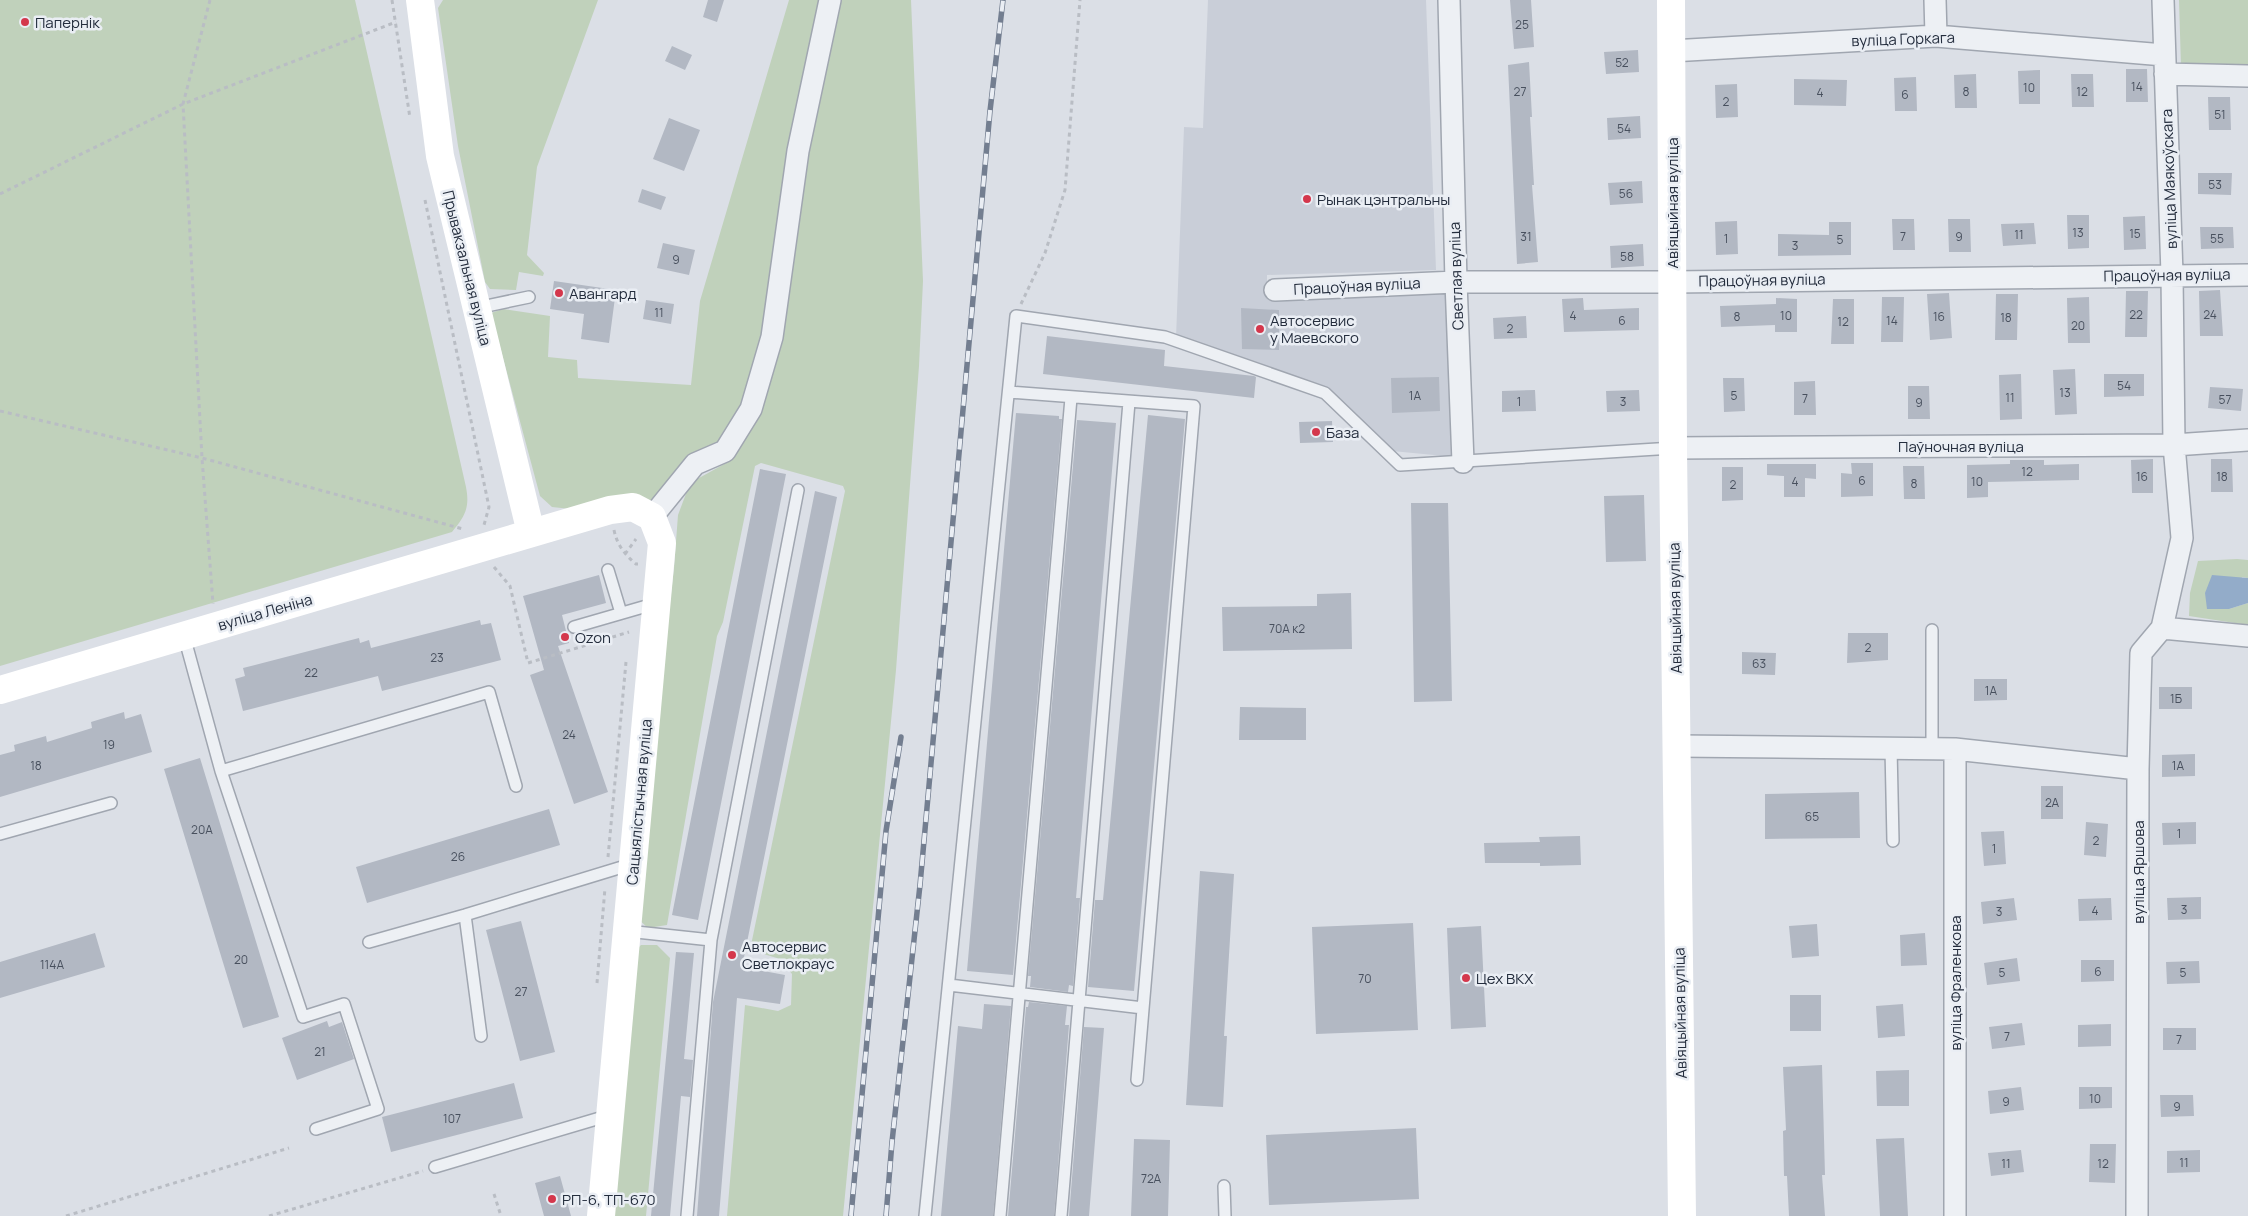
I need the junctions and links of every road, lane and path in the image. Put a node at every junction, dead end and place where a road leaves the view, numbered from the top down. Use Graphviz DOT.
graph roads {
  1 [pos="210,0"];
  2 [pos="392,0"];
  3 [pos="830,0"];
  4 [pos="1080,0"];
  5 [pos="1449,0"];
  6 [pos="1671,0"];
  7 [pos="1935,0"];
  8 [pos="2163,0"];
  9 [pos="421,10"];
  10 [pos="396,22"];
  11 [pos="1936,36"];
  12 [pos="1671,52"];
  13 [pos="2164,64"];
  14 [pos="2248,76"];
  15 [pos="183,104"];
  16 [pos="411,126"];
  17 [pos="424,192"];
  18 [pos="0,194"];
  19 [pos="2172,275"];
  20 [pos="2248,275"];
  21 [pos="1456,282"];
  22 [pos="1673,282"];
  23 [pos="1276,290"];
  24 [pos="529,297"];
  25 [pos="477,308"];
  26 [pos="1016,316"];
  27 [pos="1009,392"];
  28 [pos="1071,398"];
  29 [pos="1129,402"];
  30 [pos="0,411"];
  31 [pos="2248,440"];
  32 [pos="2174,445"];
  33 [pos="1673,448"];
  34 [pos="202,458"];
  35 [pos="1463,462"];
  36 [pos="798,490"];
  37 [pos="652,517"];
  38 [pos="613,525"];
  39 [pos="483,526"];
  40 [pos="466,530"];
  41 [pos="531,533"];
  42 [pos="2182,538"];
  43 [pos="488,560"];
  44 [pos="636,564"];
  45 [pos="641,564"];
  46 [pos="608,570"];
  47 [pos="635,574"];
  48 [pos="636,609"];
  49 [pos="208,610"];
  50 [pos="574,627"];
  51 [pos="2162,628"];
  52 [pos="1932,630"];
  53 [pos="629,632"];
  54 [pos="184,636"];
  55 [pos="2248,636"];
  56 [pos="628,642"];
  57 [pos="626,661"];
  58 [pos="0,690"];
  59 [pos="1677,746"];
  60 [pos="1891,748"];
  61 [pos="1932,749"];
  62 [pos="1955,749"];
  63 [pos="2138,769"];
  64 [pos="221,771"];
  65 [pos="516,786"];
  66 [pos="110,803"];
  67 [pos="0,834"];
  68 [pos="1893,841"];
  69 [pos="620,864"];
  70 [pos="466,915"];
  71 [pos="627,931"];
  72 [pos="710,940"];
  73 [pos="369,942"];
  74 [pos="949,985"];
  75 [pos="1019,993"];
  76 [pos="1079,1000"];
  77 [pos="1142,1008"];
  78 [pos="481,1036"];
  79 [pos="1137,1080"];
  80 [pos="610,1115"];
  81 [pos="316,1129"];
  82 [pos="289,1148"];
  83 [pos="436,1167"];
  84 [pos="1224,1186"];
  85 [pos="494,1194"];
  86 [pos="66,1216"];
  87 [pos="269,1216"];
  88 [pos="501,1216"];
  89 [pos="601,1216"];
  90 [pos="687,1216"];
  91 [pos="925,1216"];
  92 [pos="1000,1216"];
  93 [pos="1061,1216"];
  94 [pos="1225,1216"];
  95 [pos="1682,1216"];
  96 [pos="1955,1216"];
  97 [pos="2137,1216"];
  1 -- 15 [label="path"];
  2 -- 10 [label="path"];
  3 -- 37 [label="street"];
  4 -- 26 [label="path"];
  5 -- 21 [label="street, Светлая вуліца"];
  6 -- 12 [label="street, Авіяцыйная вуліца"];
  7 -- 11 [label="street"];
  8 -- 13 [label="street, вуліца Маякоўскага"];
  9 -- 10 [label="path"];
  9 -- 25 [label="street, Прывакзальная вуліца"];
  10 -- 15 [label="path"];
  10 -- 16 [label="path"];
  11 -- 12 [label="street, вуліца Горкага"];
  11 -- 13 [label="street, вуліца Горкага"];
  12 -- 22 [label="street, Авіяцыйная вуліца"];
  13 -- 14 [label="street, вуліца Горкага"];
  13 -- 19 [label="street, вуліца Маякоўскага"];
  15 -- 18 [label="path"];
  15 -- 34 [label="path"];
  17 -- 39 [label="path"];
  19 -- 20 [label="street, Працоўная вуліца"];
  19 -- 22 [label="street, Працоўная вуліца"];
  19 -- 32 [label="street, вуліца Маякоўскага"];
  21 -- 22 [label="street, Працоўная вуліца"];
  21 -- 23 [label="street, Працоўная вуліца"];
  21 -- 35 [label="street, Светлая вуліца"];
  22 -- 33 [label="street, Авіяцыйная вуліца"];
  24 -- 25 [label="lane"];
  25 -- 41 [label="street, Прывакзальная вуліца"];
  26 -- 27 [label="lane"];
  26 -- 35 [label="lane"];
  27 -- 28 [label="lane"];
  27 -- 74 [label="lane"];
  28 -- 29 [label="lane"];
  28 -- 75 [label="lane"];
  29 -- 76 [label="lane"];
  29 -- 77 [label="lane"];
  30 -- 34 [label="path"];
  31 -- 32 [label="street, Паўночная вуліца"];
  32 -- 33 [label="street, Паўночная вуліца"];
  32 -- 42 [label="street, вуліца Маякоўскага"];
  33 -- 35 [label="lane"];
  33 -- 59 [label="street, Авіяцыйная вуліца"];
  34 -- 40 [label="path"];
  34 -- 49 [label="path"];
  36 -- 72 [label="lane"];
  37 -- 41 [label="street"];
  37 -- 48 [label="street, Сацыялістычная вуліца"];
  38 -- 44 [label="path"];
  41 -- 54 [label="street, вуліца Леніна"];
  42 -- 51 [label="street, вуліца Яршова"];
  43 -- 53 [label="path"];
  44 -- 45 [label="path"];
  44 -- 47 [label="path"];
  46 -- 48 [label="lane"];
  48 -- 50 [label="lane"];
  48 -- 53 [label="path"];
  48 -- 69 [label="street, Сацыялістычная вуліца"];
  51 -- 55 [label="street"];
  51 -- 63 [label="street, вуліца Яршова"];
  52 -- 61 [label="lane"];
  53 -- 56 [label="path"];
  54 -- 58 [label="street, вуліца Леніна"];
  54 -- 64 [label="lane"];
  57 -- 69 [label="path"];
  59 -- 60 [label="street"];
  59 -- 95 [label="street, Авіяцыйная вуліца"];
  60 -- 61 [label="street"];
  60 -- 68 [label="lane"];
  61 -- 62 [label="street"];
  62 -- 63 [label="street"];
  62 -- 96 [label="street, вуліца Фраленкова"];
  63 -- 97 [label="street, вуліца Яршова"];
  64 -- 65 [label="lane"];
  64 -- 81 [label="lane"];
  66 -- 67 [label="lane"];
  69 -- 70 [label="lane"];
  69 -- 71 [label="street, Сацыялістычная вуліца"];
  70 -- 73 [label="lane"];
  70 -- 78 [label="lane"];
  71 -- 72 [label="lane"];
  71 -- 80 [label="street, Сацыялістычная вуліца"];
  72 -- 90 [label="lane"];
  74 -- 75 [label="lane"];
  74 -- 91 [label="lane"];
  75 -- 76 [label="lane"];
  75 -- 92 [label="lane"];
  76 -- 77 [label="lane"];
  76 -- 93 [label="lane"];
  77 -- 79 [label="lane"];
  80 -- 83 [label="lane"];
  80 -- 89 [label="street, Сацыялістычная вуліца"];
  82 -- 86 [label="path"];
  83 -- 87 [label="path"];
  84 -- 94 [label="lane"];
  85 -- 88 [label="path"];
}
